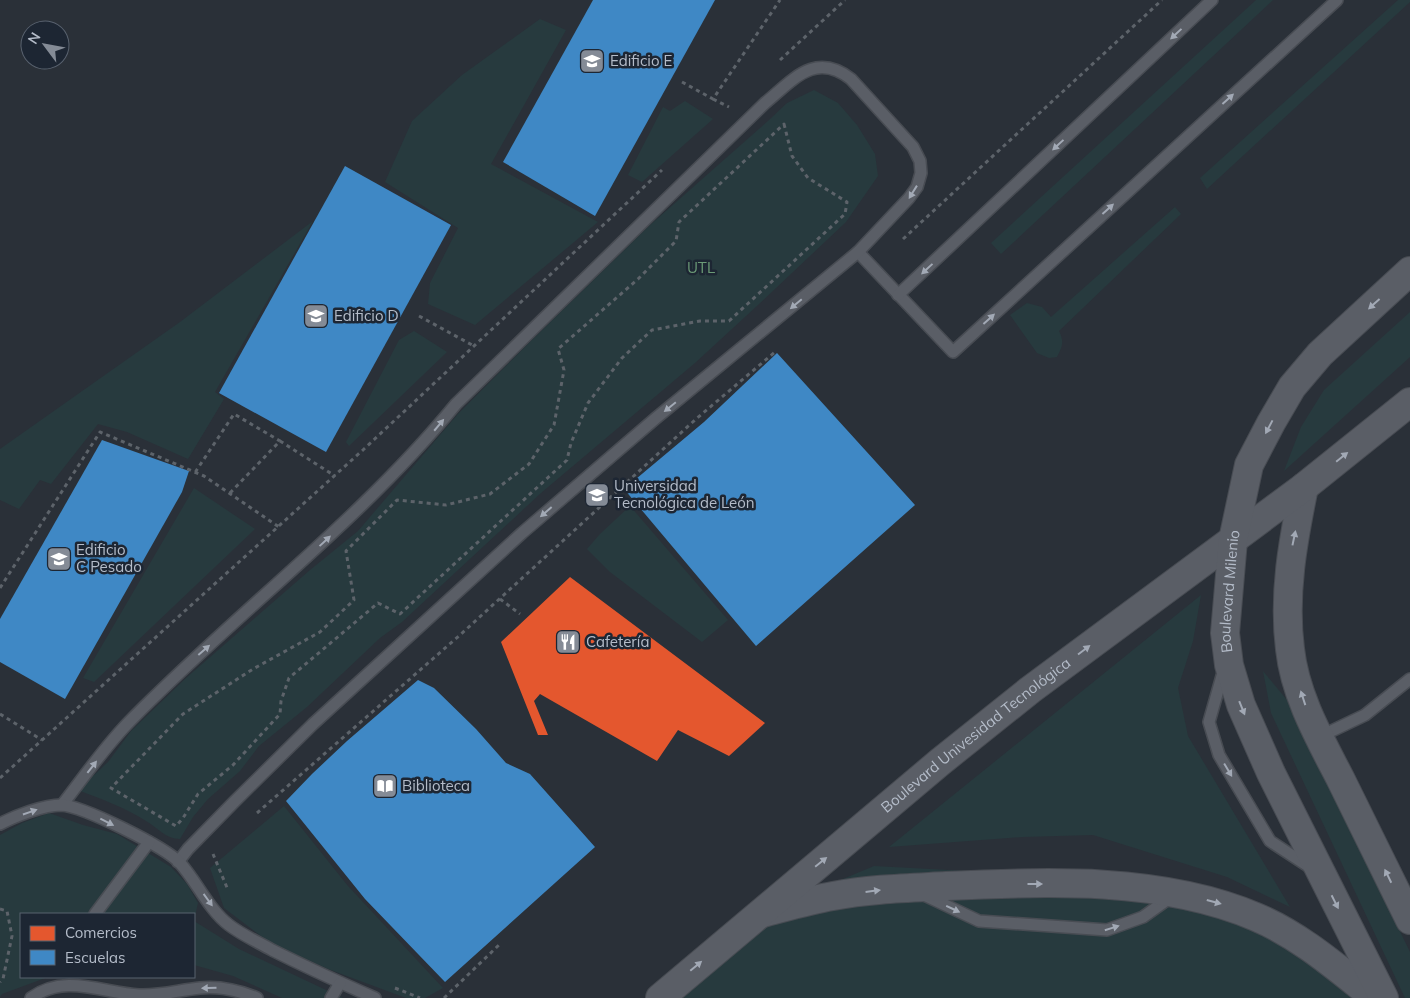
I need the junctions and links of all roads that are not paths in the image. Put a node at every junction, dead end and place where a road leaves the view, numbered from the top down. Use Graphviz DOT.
graph roads {
  1 [pos="1212,0"];
  2 [pos="1337,0"];
  3 [pos="858,252"];
  4 [pos="1410,272"];
  5 [pos="898,295"];
  6 [pos="1410,402"];
  7 [pos="1304,487"];
  8 [pos="1233,540"];
  9 [pos="1228,658"];
  10 [pos="1410,679"];
  11 [pos="1320,737"];
  12 [pos="62,805"];
  13 [pos="0,824"];
  14 [pos="149,842"];
  15 [pos="178,862"];
  16 [pos="1322,876"];
  17 [pos="909,888"];
  18 [pos="1176,894"];
  19 [pos="96,913"];
  20 [pos="757,915"];
  21 [pos="1410,920"];
  22 [pos="55,978"];
  23 [pos="340,983"];
  24 [pos="49,988"];
  25 [pos="31,998"];
  26 [pos="257,998"];
  27 [pos="331,998"];
  28 [pos="375,998"];
  29 [pos="660,998"];
  30 [pos="1375,998"];
  31 [pos="1384,998"];
  1 -- 5 [label="lane, one-way"];
  5 -- 2 [label="lane, one-way"];
  3 -- 5 [label="lane"];
  12 -- 3 [label="lane, one-way"];
  3 -- 15 [label="lane, one-way"];
  4 -- 8 [label="street, Boulevard Milenio, one-way"];
  7 -- 6 [label="street, one-way"];
  7 -- 8 [label="street, Boulevard Univesidad Tecnológica"];
  11 -- 7 [label="street, one-way"];
  8 -- 9 [label="street, Boulevard Milenio"];
  20 -- 8 [label="street, Boulevard Univesidad Tecnológica, one-way"];
  9 -- 16 [label="street, Boulevard Milenio, one-way"];
  9 -- 16 [label="lane, one-way"];
  10 -- 11 [label="lane"];
  21 -- 11 [label="street, one-way"];
  13 -- 12 [label="lane, one-way"];
  12 -- 14 [label="lane, one-way"];
  14 -- 15 [label="lane"];
  14 -- 19 [label="lane"];
  15 -- 23 [label="lane, one-way"];
  16 -- 31 [label="street, Boulevard Milenio, one-way"];
  17 -- 18 [label="street, one-way"];
  17 -- 18 [label="lane, one-way"];
  20 -- 17 [label="street, one-way"];
  18 -- 30 [label="street, one-way"];
  29 -- 20 [label="street, Boulevard Univesidad Tecnológica, one-way"];
  22 -- 24 [label="lane"];
  23 -- 27 [label="lane"];
  23 -- 28 [label="lane"];
  24 -- 25 [label="lane"];
  26 -- 24 [label="lane, one-way"];
}
